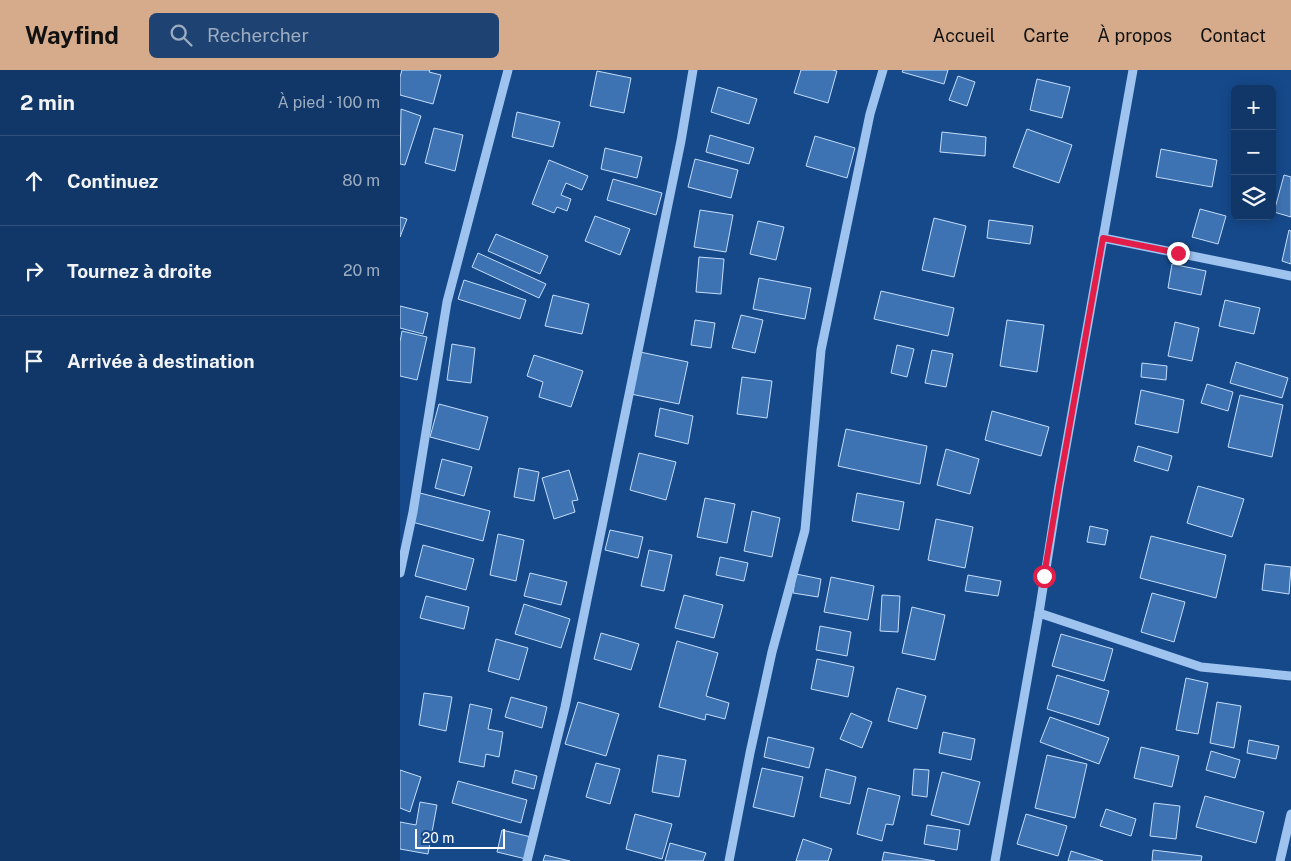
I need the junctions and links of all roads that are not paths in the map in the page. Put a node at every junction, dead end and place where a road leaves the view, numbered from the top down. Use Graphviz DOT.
graph roads {
  1 [pos="508,70"];
  2 [pos="693,70"];
  3 [pos="883,70"];
  4 [pos="1133,70"];
  5 [pos="1103,238"];
  6 [pos="1291,276"];
  7 [pos="400,574"];
  8 [pos="1038,613"];
  9 [pos="1291,676"];
  10 [pos="1291,814"];
  11 [pos="526,861"];
  12 [pos="729,861"];
  13 [pos="995,861"];
  14 [pos="1280,861"];
  1 -- 7 [label="street"];
  2 -- 11 [label="street"];
  3 -- 12 [label="street"];
  4 -- 5 [label="street"];
  5 -- 6 [label="street"];
  5 -- 8 [label="street"];
  8 -- 9 [label="street"];
  8 -- 13 [label="street"];
  10 -- 14 [label="street"];
}
